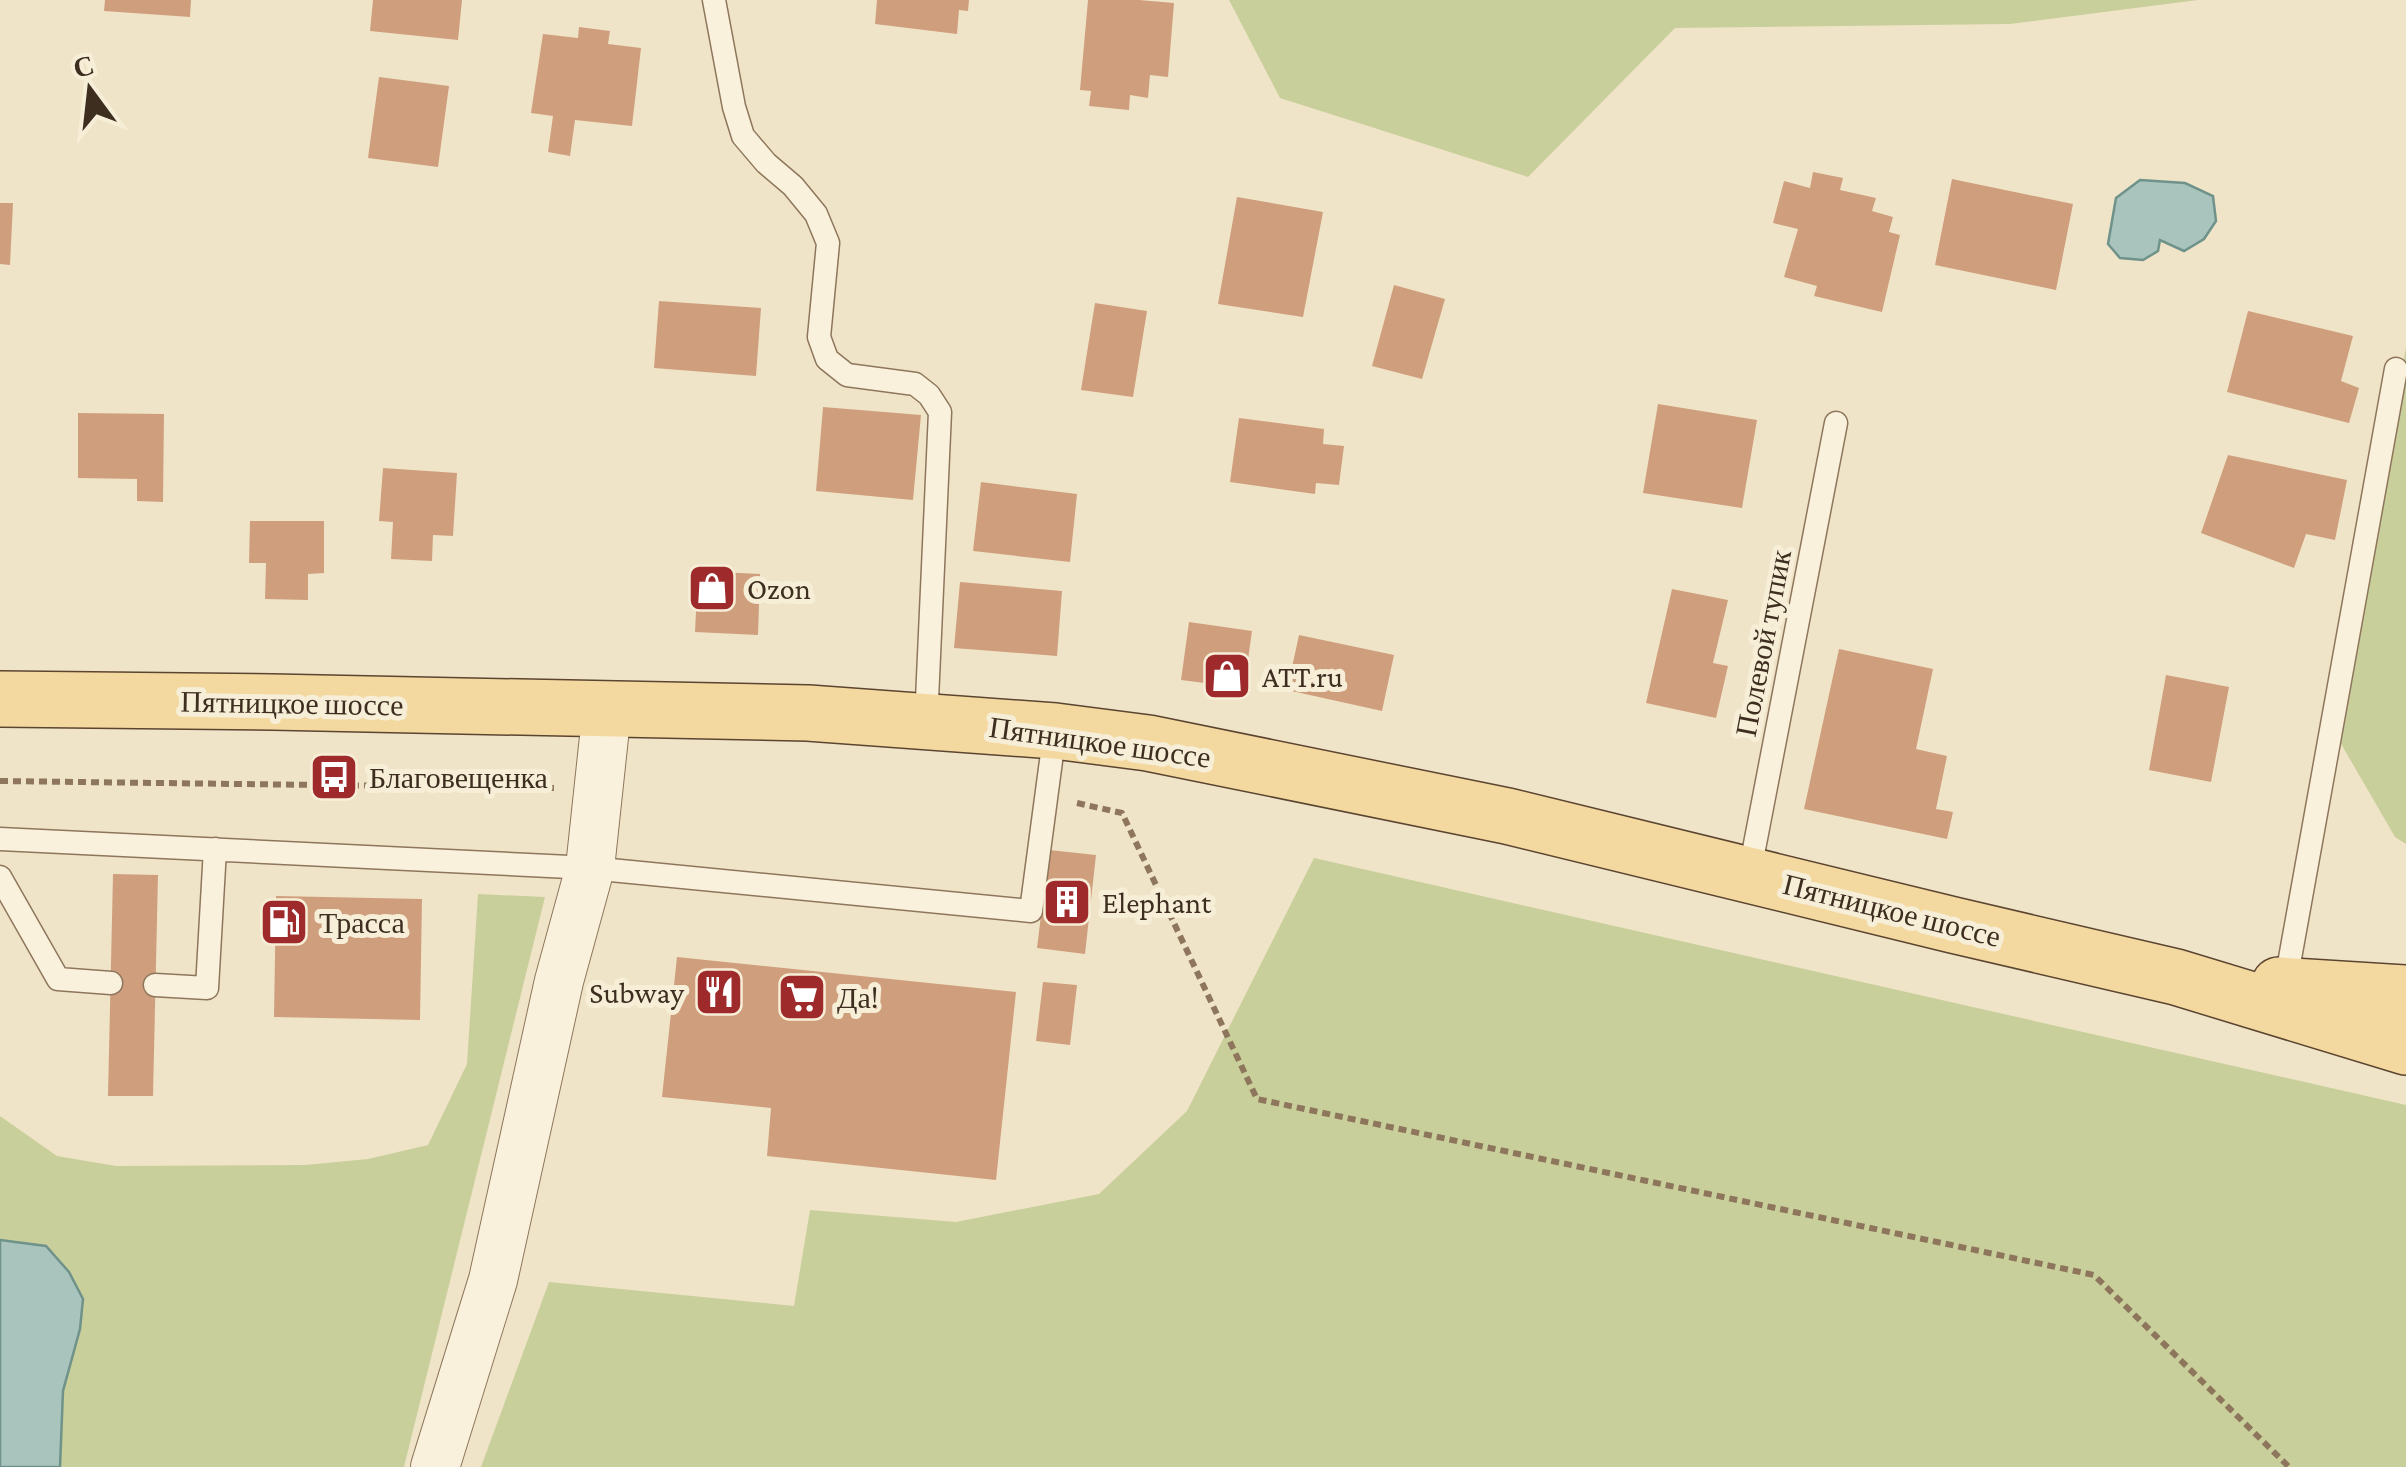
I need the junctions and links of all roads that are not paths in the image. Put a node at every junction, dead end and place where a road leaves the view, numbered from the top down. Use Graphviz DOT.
graph roads {
  1 [pos="714,0"];
  2 [pos="2396,369"];
  3 [pos="1836,423"];
  4 [pos="0,700"];
  5 [pos="607,709"];
  6 [pos="926,722"];
  7 [pos="1055,731"];
  8 [pos="0,840"];
  9 [pos="215,849"];
  10 [pos="590,868"];
  11 [pos="1749,875"];
  12 [pos="0,878"];
  13 [pos="2176,977"];
  14 [pos="111,983"];
  15 [pos="155,985"];
  16 [pos="2284,986"];
  17 [pos="2406,994"];
  18 [pos="2406,1047"];
  19 [pos="435,1467"];
  1 -- 6 [label="lane"];
  2 -- 16 [label="lane"];
  3 -- 11 [label="lane, Полевой тупик"];
  4 -- 5 [label="main road, Пятницкое шоссе"];
  5 -- 6 [label="main road, Пятницкое шоссе"];
  5 -- 10 [label="street"];
  6 -- 7 [label="main road, Пятницкое шоссе"];
  7 -- 10 [label="lane"];
  7 -- 11 [label="main road, Пятницкое шоссе"];
  8 -- 9 [label="lane"];
  9 -- 10 [label="lane"];
  9 -- 15 [label="lane"];
  10 -- 19 [label="street"];
  11 -- 13 [label="main road, Пятницкое шоссе"];
  12 -- 14 [label="lane"];
  13 -- 16 [label="main road, Пятницкое шоссе"];
  13 -- 18 [label="main road, Пятницкое шоссе"];
  16 -- 17 [label="main road, Пятницкое шоссе"];
}
